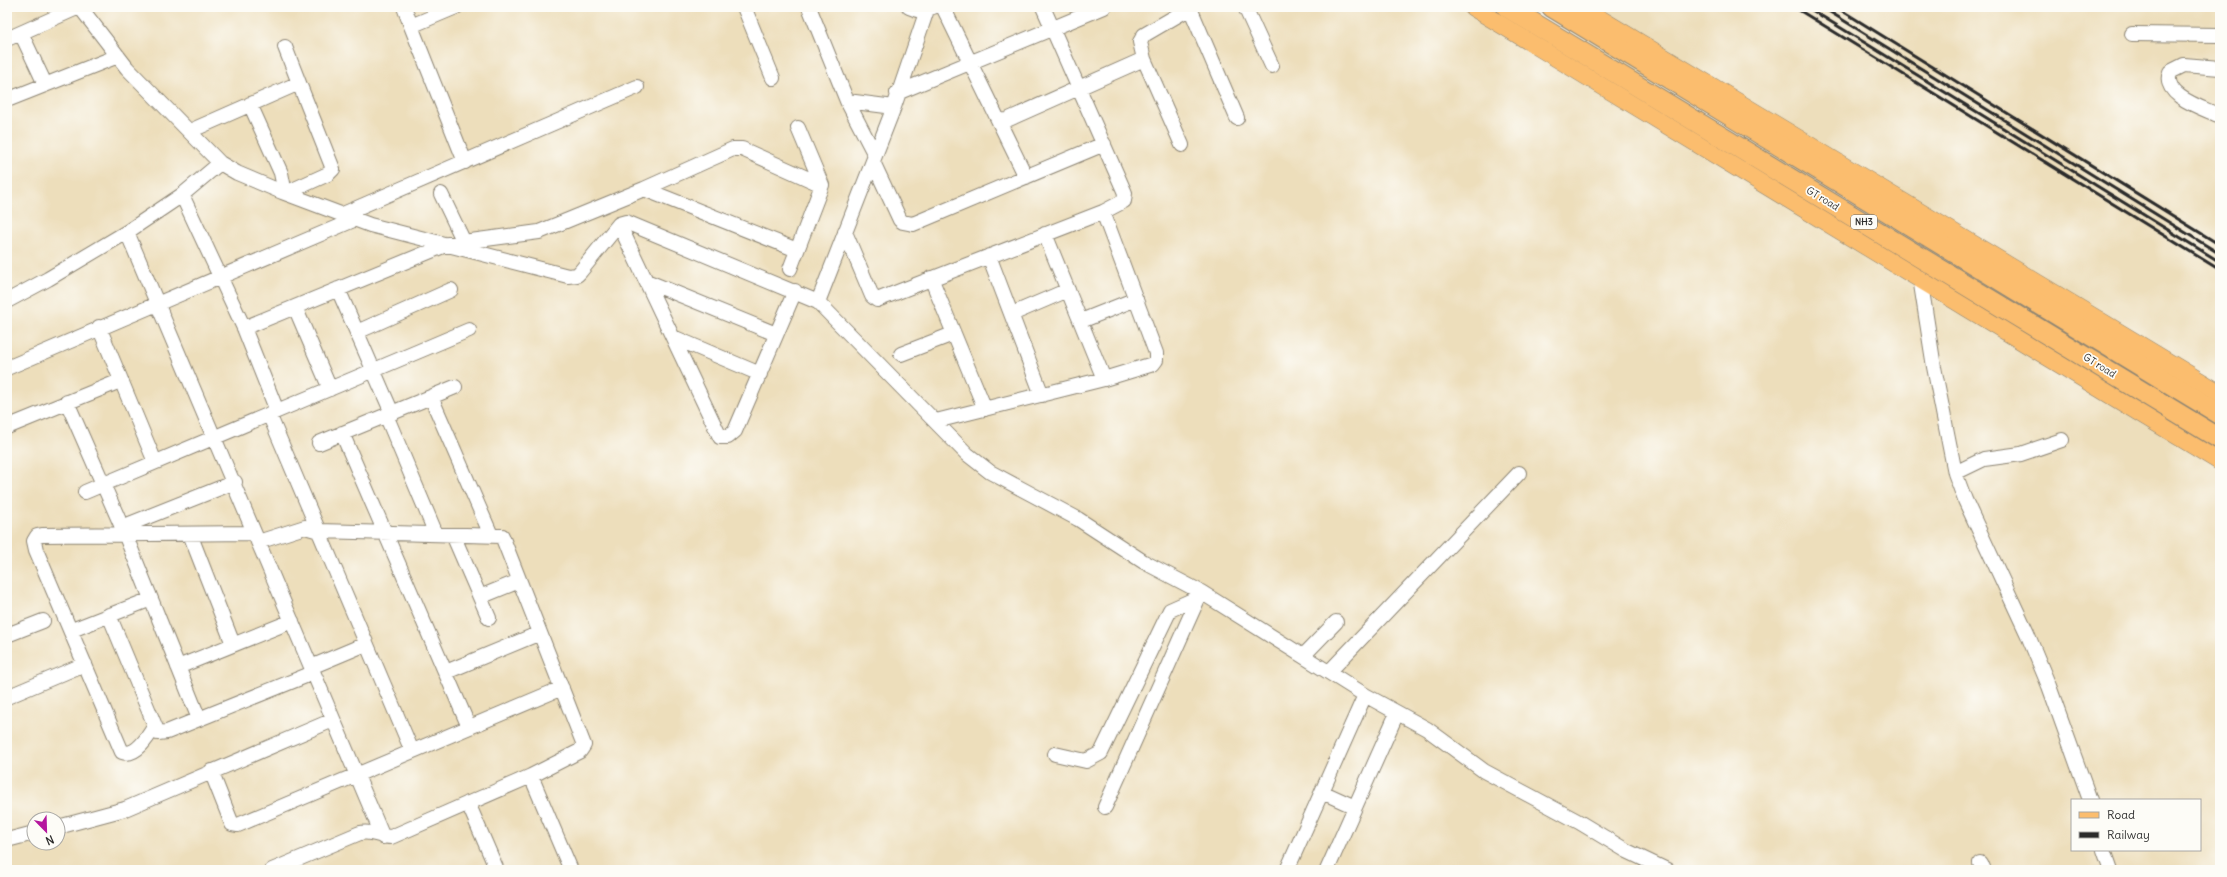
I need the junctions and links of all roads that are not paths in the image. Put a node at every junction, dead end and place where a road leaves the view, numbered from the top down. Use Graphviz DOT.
graph roads {
  1 [pos="80,7"];
  2 [pos="404,7"];
  3 [pos="456,7"];
  4 [pos="744,7"];
  5 [pos="808,7"];
  6 [pos="909,7"];
  7 [pos="943,7"];
  8 [pos="1043,7"];
  9 [pos="1104,7"];
  10 [pos="1245,7"];
  11 [pos="1472,7"];
  12 [pos="1507,7"];
  13 [pos="1552,7"];
  14 [pos="1581,7"];
  15 [pos="930,8"];
  16 [pos="1191,8"];
  17 [pos="440,10"];
  18 [pos="411,26"];
  19 [pos="1053,28"];
  20 [pos="21,33"];
  21 [pos="2132,34"];
  22 [pos="2220,35"];
  23 [pos="7,39"];
  24 [pos="285,47"];
  25 [pos="118,56"];
  26 [pos="1144,59"];
  27 [pos="969,63"];
  28 [pos="1272,66"];
  29 [pos="2220,68"];
  30 [pos="773,78"];
  31 [pos="299,83"];
  32 [pos="45,84"];
  33 [pos="637,87"];
  34 [pos="1079,87"];
  35 [pos="897,93"];
  36 [pos="7,100"];
  37 [pos="847,101"];
  38 [pos="250,104"];
  39 [pos="894,107"];
  40 [pos="2220,116"];
  41 [pos="1237,118"];
  42 [pos="1000,123"];
  43 [pos="798,128"];
  44 [pos="190,131"];
  45 [pos="1104,144"];
  46 [pos="1182,145"];
  47 [pos="874,158"];
  48 [pos="465,162"];
  49 [pos="220,163"];
  50 [pos="1026,177"];
  51 [pos="822,185"];
  52 [pos="644,189"];
  53 [pos="284,192"];
  54 [pos="441,194"];
  55 [pos="182,196"];
  56 [pos="1102,212"];
  57 [pos="350,217"];
  58 [pos="619,224"];
  59 [pos="127,232"];
  60 [pos="845,232"];
  61 [pos="1045,234"];
  62 [pos="464,242"];
  63 [pos="448,244"];
  64 [pos="797,250"];
  65 [pos="989,256"];
  66 [pos="790,269"];
  67 [pos="220,276"];
  68 [pos="931,278"];
  69 [pos="1920,278"];
  70 [pos="646,281"];
  71 [pos="338,289"];
  72 [pos="451,290"];
  73 [pos="1068,290"];
  74 [pos="795,291"];
  75 [pos="1136,299"];
  76 [pos="7,301"];
  77 [pos="158,302"];
  78 [pos="818,302"];
  79 [pos="295,307"];
  80 [pos="1012,314"];
  81 [pos="1081,321"];
  82 [pos="99,327"];
  83 [pos="244,328"];
  84 [pos="469,330"];
  85 [pos="357,332"];
  86 [pos="776,334"];
  87 [pos="953,334"];
  88 [pos="673,337"];
  89 [pos="901,354"];
  90 [pos="7,368"];
  91 [pos="374,371"];
  92 [pos="760,374"];
  93 [pos="1104,379"];
  94 [pos="120,381"];
  95 [pos="455,387"];
  96 [pos="330,389"];
  97 [pos="2220,394"];
  98 [pos="1042,395"];
  99 [pos="431,397"];
  100 [pos="67,402"];
  101 [pos="985,409"];
  102 [pos="273,412"];
  103 [pos="389,414"];
  104 [pos="2220,414"];
  105 [pos="936,421"];
  106 [pos="7,427"];
  107 [pos="342,433"];
  108 [pos="215,437"];
  109 [pos="2220,439"];
  110 [pos="2062,440"];
  111 [pos="319,442"];
  112 [pos="155,462"];
  113 [pos="2220,462"];
  114 [pos="1519,473"];
  115 [pos="1955,473"];
  116 [pos="234,482"];
  117 [pos="103,485"];
  118 [pos="85,492"];
  119 [pos="124,531"];
  120 [pos="319,531"];
  121 [pos="385,533"];
  122 [pos="190,534"];
  123 [pos="436,534"];
  124 [pos="453,535"];
  125 [pos="491,535"];
  126 [pos="256,537"];
  127 [pos="519,581"];
  128 [pos="1199,595"];
  129 [pos="480,597"];
  130 [pos="151,598"];
  131 [pos="109,615"];
  132 [pos="488,618"];
  133 [pos="43,621"];
  134 [pos="292,621"];
  135 [pos="1336,622"];
  136 [pos="72,630"];
  137 [pos="540,634"];
  138 [pos="7,635"];
  139 [pos="234,644"];
  140 [pos="366,644"];
  141 [pos="1304,655"];
  142 [pos="86,664"];
  143 [pos="178,667"];
  144 [pos="312,670"];
  145 [pos="446,672"];
  146 [pos="1329,672"];
  147 [pos="562,688"];
  148 [pos="1365,695"];
  149 [pos="7,697"];
  150 [pos="1397,713"];
  151 [pos="199,719"];
  152 [pos="333,720"];
  153 [pos="154,727"];
  154 [pos="469,727"];
  155 [pos="412,751"];
  156 [pos="1055,754"];
  157 [pos="211,771"];
  158 [pos="356,776"];
  159 [pos="531,776"];
  160 [pos="1322,792"];
  161 [pos="2090,799"];
  162 [pos="468,803"];
  163 [pos="1105,807"];
  164 [pos="1355,807"];
  165 [pos="66,824"];
  166 [pos="26,835"];
  167 [pos="383,837"];
  168 [pos="7,840"];
  169 [pos="2104,851"];
  170 [pos="272,870"];
  171 [pos="497,870"];
  172 [pos="571,870"];
  173 [pos="1287,870"];
  174 [pos="1327,870"];
  175 [pos="1667,870"];
  176 [pos="2111,870"];
  1 -- 20 [label="street"];
  1 -- 25 [label="street"];
  2 -- 18 [label="street"];
  3 -- 17 [label="street"];
  4 -- 30 [label="street"];
  5 -- 37 [label="street"];
  6 -- 15 [label="street"];
  7 -- 27 [label="street"];
  8 -- 19 [label="street"];
  9 -- 19 [label="street"];
  10 -- 28 [label="street"];
  11 -- 69 [label="main road"];
  12 -- 109 [label="highway, GT road / NH3"];
  13 -- 104 [label="highway, NH3"];
  14 -- 97 [label="main road"];
  15 -- 35 [label="street"];
  16 -- 26 [label="street"];
  16 -- 41 [label="street"];
  17 -- 18 [label="street"];
  18 -- 48 [label="street"];
  19 -- 27 [label="street"];
  19 -- 34 [label="street"];
  20 -- 23 [label="street"];
  20 -- 32 [label="street"];
  21 -- 22 [label="street"];
  24 -- 31 [label="street"];
  25 -- 32 [label="street"];
  25 -- 44 [label="street"];
  26 -- 34 [label="street"];
  26 -- 46 [label="street"];
  27 -- 35 [label="street"];
  27 -- 42 [label="street"];
  29 -- 40 [label="street"];
  31 -- 38 [label="street"];
  31 -- 53 [label="street"];
  32 -- 36 [label="street"];
  33 -- 48 [label="street"];
  34 -- 42 [label="street"];
  34 -- 45 [label="street"];
  35 -- 39 [label="street"];
  37 -- 39 [label="street"];
  37 -- 47 [label="street"];
  38 -- 44 [label="street"];
  38 -- 53 [label="street"];
  39 -- 47 [label="street"];
  42 -- 50 [label="street"];
  43 -- 51 [label="street"];
  44 -- 49 [label="street"];
  45 -- 50 [label="street"];
  45 -- 56 [label="street"];
  47 -- 50 [label="street"];
  47 -- 60 [label="street"];
  48 -- 57 [label="street"];
  49 -- 53 [label="street"];
  49 -- 55 [label="street"];
  51 -- 52 [label="street"];
  51 -- 64 [label="street"];
  52 -- 62 [label="street"];
  52 -- 64 [label="street"];
  53 -- 57 [label="street"];
  54 -- 62 [label="street"];
  55 -- 59 [label="street"];
  55 -- 67 [label="street"];
  56 -- 61 [label="street"];
  56 -- 75 [label="street"];
  57 -- 63 [label="street"];
  57 -- 67 [label="street"];
  58 -- 63 [label="street"];
  58 -- 70 [label="street"];
  58 -- 74 [label="street"];
  59 -- 76 [label="street"];
  59 -- 77 [label="street"];
  60 -- 68 [label="street"];
  60 -- 78 [label="street"];
  61 -- 65 [label="street"];
  61 -- 73 [label="street"];
  62 -- 63 [label="street"];
  63 -- 71 [label="street"];
  64 -- 66 [label="street"];
  65 -- 68 [label="street"];
  65 -- 80 [label="street"];
  67 -- 77 [label="street"];
  67 -- 83 [label="street"];
  68 -- 87 [label="street"];
  69 -- 113 [label="main road"];
  69 -- 115 [label="street"];
  70 -- 86 [label="street"];
  70 -- 88 [label="street"];
  71 -- 79 [label="street"];
  71 -- 85 [label="street"];
  72 -- 85 [label="street"];
  73 -- 80 [label="street"];
  73 -- 81 [label="street"];
  74 -- 78 [label="street"];
  74 -- 86 [label="street"];
  75 -- 81 [label="street"];
  75 -- 93 [label="street"];
  77 -- 82 [label="street"];
  77 -- 108 [label="street"];
  78 -- 105 [label="street"];
  79 -- 83 [label="street"];
  79 -- 96 [label="street"];
  80 -- 98 [label="street"];
  81 -- 93 [label="street"];
  82 -- 90 [label="street"];
  82 -- 94 [label="street"];
  83 -- 102 [label="street"];
  84 -- 91 [label="street"];
  85 -- 91 [label="street"];
  86 -- 92 [label="street"];
  87 -- 89 [label="street"];
  87 -- 101 [label="street"];
  88 -- 92 [label="street"];
  88 -- 92 [label="street"];
  91 -- 96 [label="street"];
  91 -- 103 [label="street"];
  93 -- 98 [label="street"];
  94 -- 100 [label="street"];
  94 -- 112 [label="street"];
  95 -- 99 [label="street"];
  96 -- 102 [label="street"];
  98 -- 101 [label="street"];
  99 -- 103 [label="street"];
  99 -- 125 [label="street"];
  100 -- 106 [label="street"];
  100 -- 117 [label="street"];
  101 -- 105 [label="street"];
  102 -- 108 [label="street"];
  102 -- 120 [label="street"];
  103 -- 107 [label="street"];
  103 -- 123 [label="street"];
  105 -- 128 [label="street"];
  107 -- 111 [label="street"];
  107 -- 121 [label="street"];
  108 -- 112 [label="street"];
  108 -- 116 [label="street"];
  110 -- 115 [label="street"];
  112 -- 117 [label="street"];
  114 -- 146 [label="street"];
  115 -- 161 [label="street"];
  116 -- 119 [label="street"];
  116 -- 126 [label="street"];
  117 -- 118 [label="street"];
  117 -- 119 [label="street"];
  119 -- 122 [label="street"];
  119 -- 130 [label="street"];
  119 -- 136 [label="street"];
  120 -- 121 [label="street"];
  120 -- 126 [label="street"];
  120 -- 140 [label="street"];
  121 -- 123 [label="street"];
  121 -- 145 [label="street"];
  122 -- 126 [label="street"];
  122 -- 139 [label="street"];
  123 -- 124 [label="street"];
  124 -- 125 [label="street"];
  124 -- 129 [label="street"];
  125 -- 127 [label="street"];
  126 -- 134 [label="street"];
  127 -- 129 [label="street"];
  127 -- 137 [label="street"];
  128 -- 141 [label="street"];
  128 -- 156 [label="street"];
  128 -- 163 [label="street"];
  129 -- 132 [label="street"];
  130 -- 131 [label="street"];
  130 -- 143 [label="street"];
  131 -- 136 [label="street"];
  131 -- 153 [label="street"];
  133 -- 138 [label="street"];
  134 -- 139 [label="street"];
  134 -- 144 [label="street"];
  135 -- 141 [label="street"];
  136 -- 142 [label="street"];
  137 -- 145 [label="street"];
  137 -- 147 [label="street"];
  139 -- 143 [label="street"];
  140 -- 144 [label="street"];
  140 -- 155 [label="street"];
  141 -- 146 [label="street"];
  142 -- 149 [label="street"];
  142 -- 153 [label="street"];
  143 -- 151 [label="street"];
  144 -- 151 [label="street"];
  144 -- 152 [label="street"];
  145 -- 154 [label="street"];
  146 -- 148 [label="street"];
  147 -- 154 [label="street"];
  147 -- 159 [label="street"];
  148 -- 150 [label="street"];
  148 -- 160 [label="street"];
  150 -- 164 [label="street"];
  150 -- 175 [label="street"];
  151 -- 153 [label="street"];
  152 -- 157 [label="street"];
  152 -- 158 [label="street"];
  154 -- 155 [label="street"];
  155 -- 158 [label="street"];
  157 -- 158 [label="street"];
  157 -- 165 [label="street"];
  158 -- 167 [label="street"];
  159 -- 162 [label="street"];
  159 -- 172 [label="street"];
  160 -- 164 [label="street"];
  160 -- 173 [label="street"];
  162 -- 167 [label="street"];
  162 -- 171 [label="street"];
  164 -- 174 [label="street"];
  166 -- 168 [label="street"];
  167 -- 170 [label="street"];
  169 -- 176 [label="street"];
}
